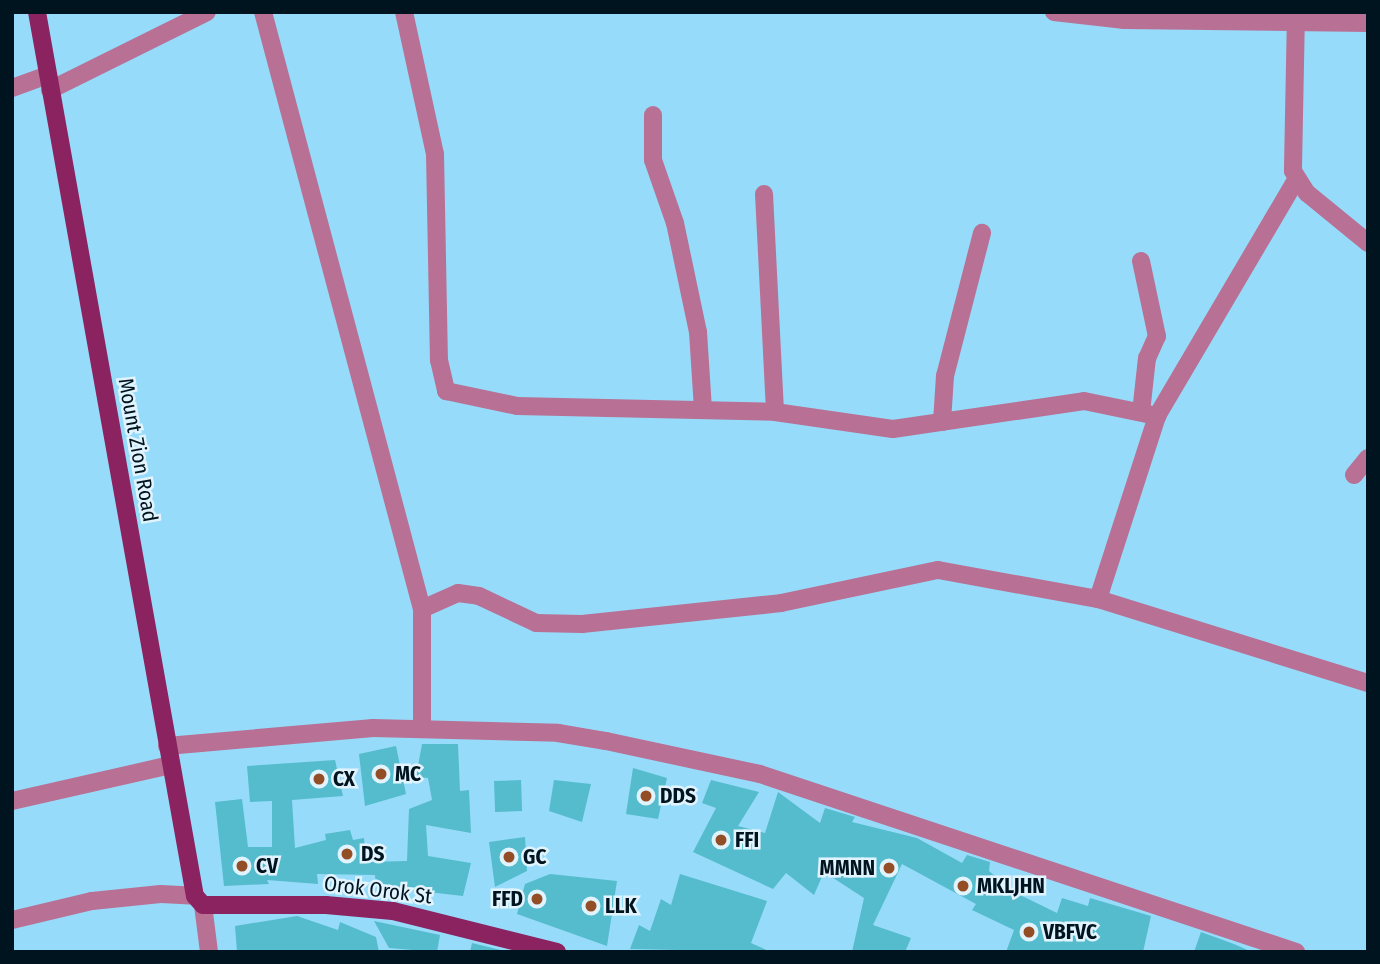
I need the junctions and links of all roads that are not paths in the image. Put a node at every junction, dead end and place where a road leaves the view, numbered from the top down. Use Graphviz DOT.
graph roads {
  1 [pos="37,12"];
  2 [pos="207,12"];
  3 [pos="263,12"];
  4 [pos="404,12"];
  5 [pos="1054,12"];
  6 [pos="1296,16"];
  7 [pos="1368,23"];
  8 [pos="48,83"];
  9 [pos="12,88"];
  10 [pos="653,115"];
  11 [pos="1296,180"];
  12 [pos="764,194"];
  13 [pos="982,233"];
  14 [pos="1368,243"];
  15 [pos="1141,261"];
  16 [pos="703,409"];
  17 [pos="775,412"];
  18 [pos="1149,414"];
  19 [pos="942,422"];
  20 [pos="1368,458"];
  21 [pos="1354,475"];
  22 [pos="1098,599"];
  23 [pos="422,609"];
  24 [pos="1368,683"];
  25 [pos="422,729"];
  26 [pos="167,746"];
  27 [pos="171,765"];
  28 [pos="12,801"];
  29 [pos="199,901"];
  30 [pos="12,920"];
  31 [pos="209,952"];
  32 [pos="557,952"];
  33 [pos="1296,952"];
  1 -- 8 [label="main road, Mount Zion Road"];
  2 -- 8 [label="street"];
  3 -- 23 [label="street"];
  4 -- 16 [label="street"];
  5 -- 6 [label="street"];
  6 -- 7 [label="street"];
  6 -- 11 [label="street"];
  8 -- 9 [label="street"];
  8 -- 26 [label="main road, Mount Zion Road"];
  10 -- 16 [label="street"];
  11 -- 14 [label="street"];
  11 -- 18 [label="street"];
  12 -- 17 [label="street"];
  13 -- 19 [label="street"];
  15 -- 18 [label="street"];
  16 -- 17 [label="street"];
  17 -- 19 [label="street"];
  18 -- 19 [label="street"];
  18 -- 22 [label="street"];
  20 -- 21 [label="street"];
  22 -- 23 [label="street"];
  22 -- 24 [label="street"];
  23 -- 25 [label="street"];
  25 -- 26 [label="street"];
  25 -- 33 [label="street"];
  26 -- 27 [label="main road, Mount Zion Road"];
  27 -- 28 [label="street"];
  27 -- 29 [label="main road, Mount Zion Road"];
  29 -- 30 [label="street"];
  29 -- 31 [label="street"];
  29 -- 32 [label="main road, Orok Orok St"];
}
